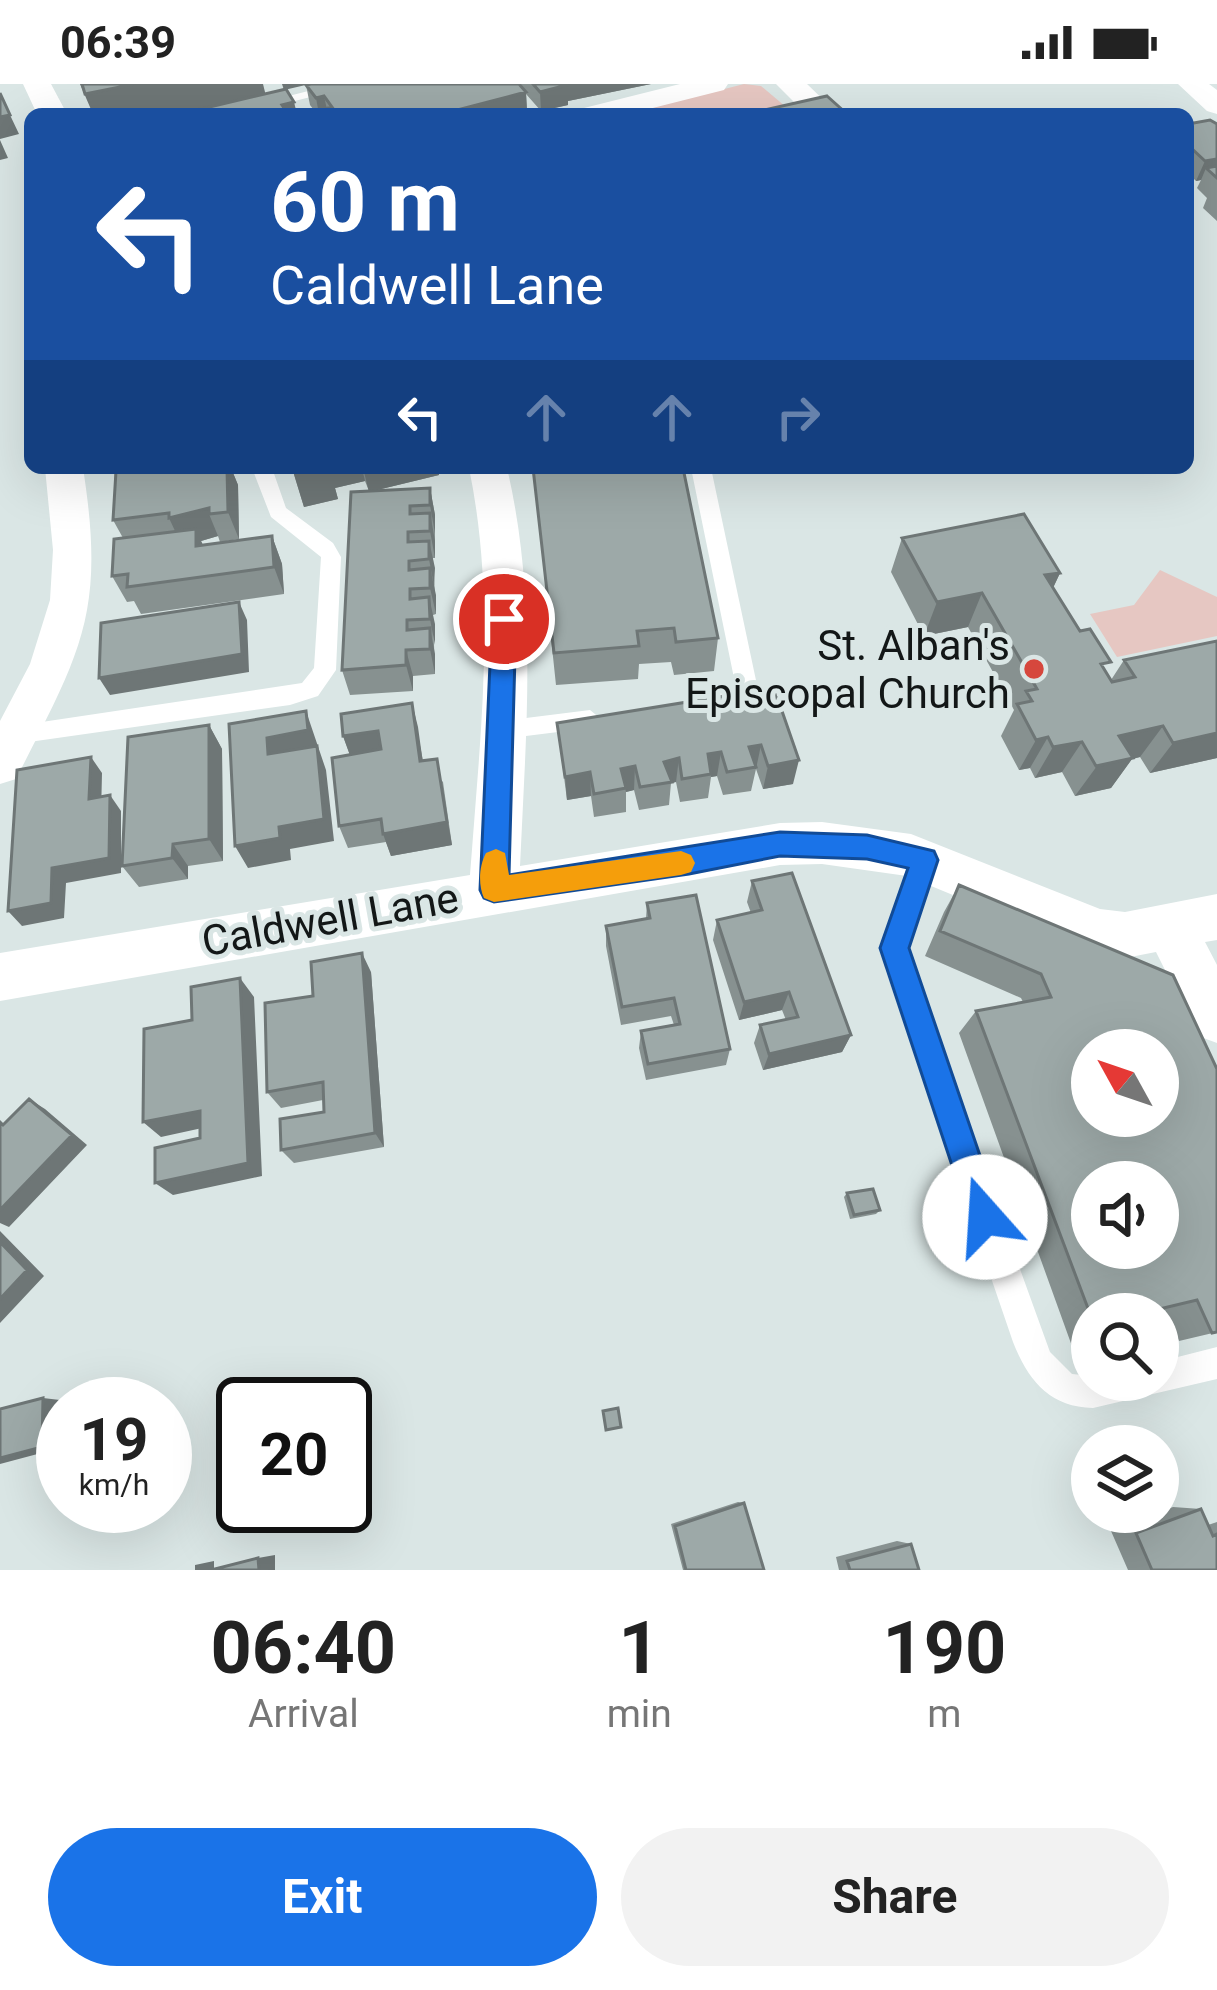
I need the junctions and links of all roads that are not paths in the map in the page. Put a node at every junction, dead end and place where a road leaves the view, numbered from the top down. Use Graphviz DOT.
graph roads {
  1 [pos="354,84"];
  2 [pos="714,84"];
  3 [pos="790,84"];
  4 [pos="1192,84"];
  5 [pos="1217,105"];
  6 [pos="251,108"];
  7 [pos="618,108"];
  8 [pos="816,108"];
  9 [pos="65,474"];
  10 [pos="264,474"];
  11 [pos="489,474"];
  12 [pos="702,474"];
  13 [pos="679,705"];
  14 [pos="615,715"];
  15 [pos="502,730"];
  16 [pos="8,750"];
  17 [pos="924,860"];
  18 [pos="494,890"];
  19 [pos="1194,923"];
  20 [pos="0,977"];
  21 [pos="1217,1018"];
  22 [pos="1217,1363"];
  23 [pos="1179,1373"];
  24 [pos="1071,1392"];
  1 -- 6 [label="lane"];
  2 -- 7 [label="street"];
  3 -- 8 [label="street"];
  4 -- 5 [label="street"];
  9 -- 16 [label="street"];
  10 -- 16 [label="lane"];
  11 -- 15 [label="street"];
  12 -- 13 [label="lane"];
  14 -- 15 [label="lane"];
  15 -- 18 [label="street"];
  17 -- 18 [label="street, Caldwell Lane"];
  17 -- 19 [label="street, Caldwell Lane"];
  17 -- 24 [label="lane"];
  18 -- 20 [label="street, Caldwell Lane"];
  19 -- 21 [label="street"];
  22 -- 23 [label="lane"];
}
